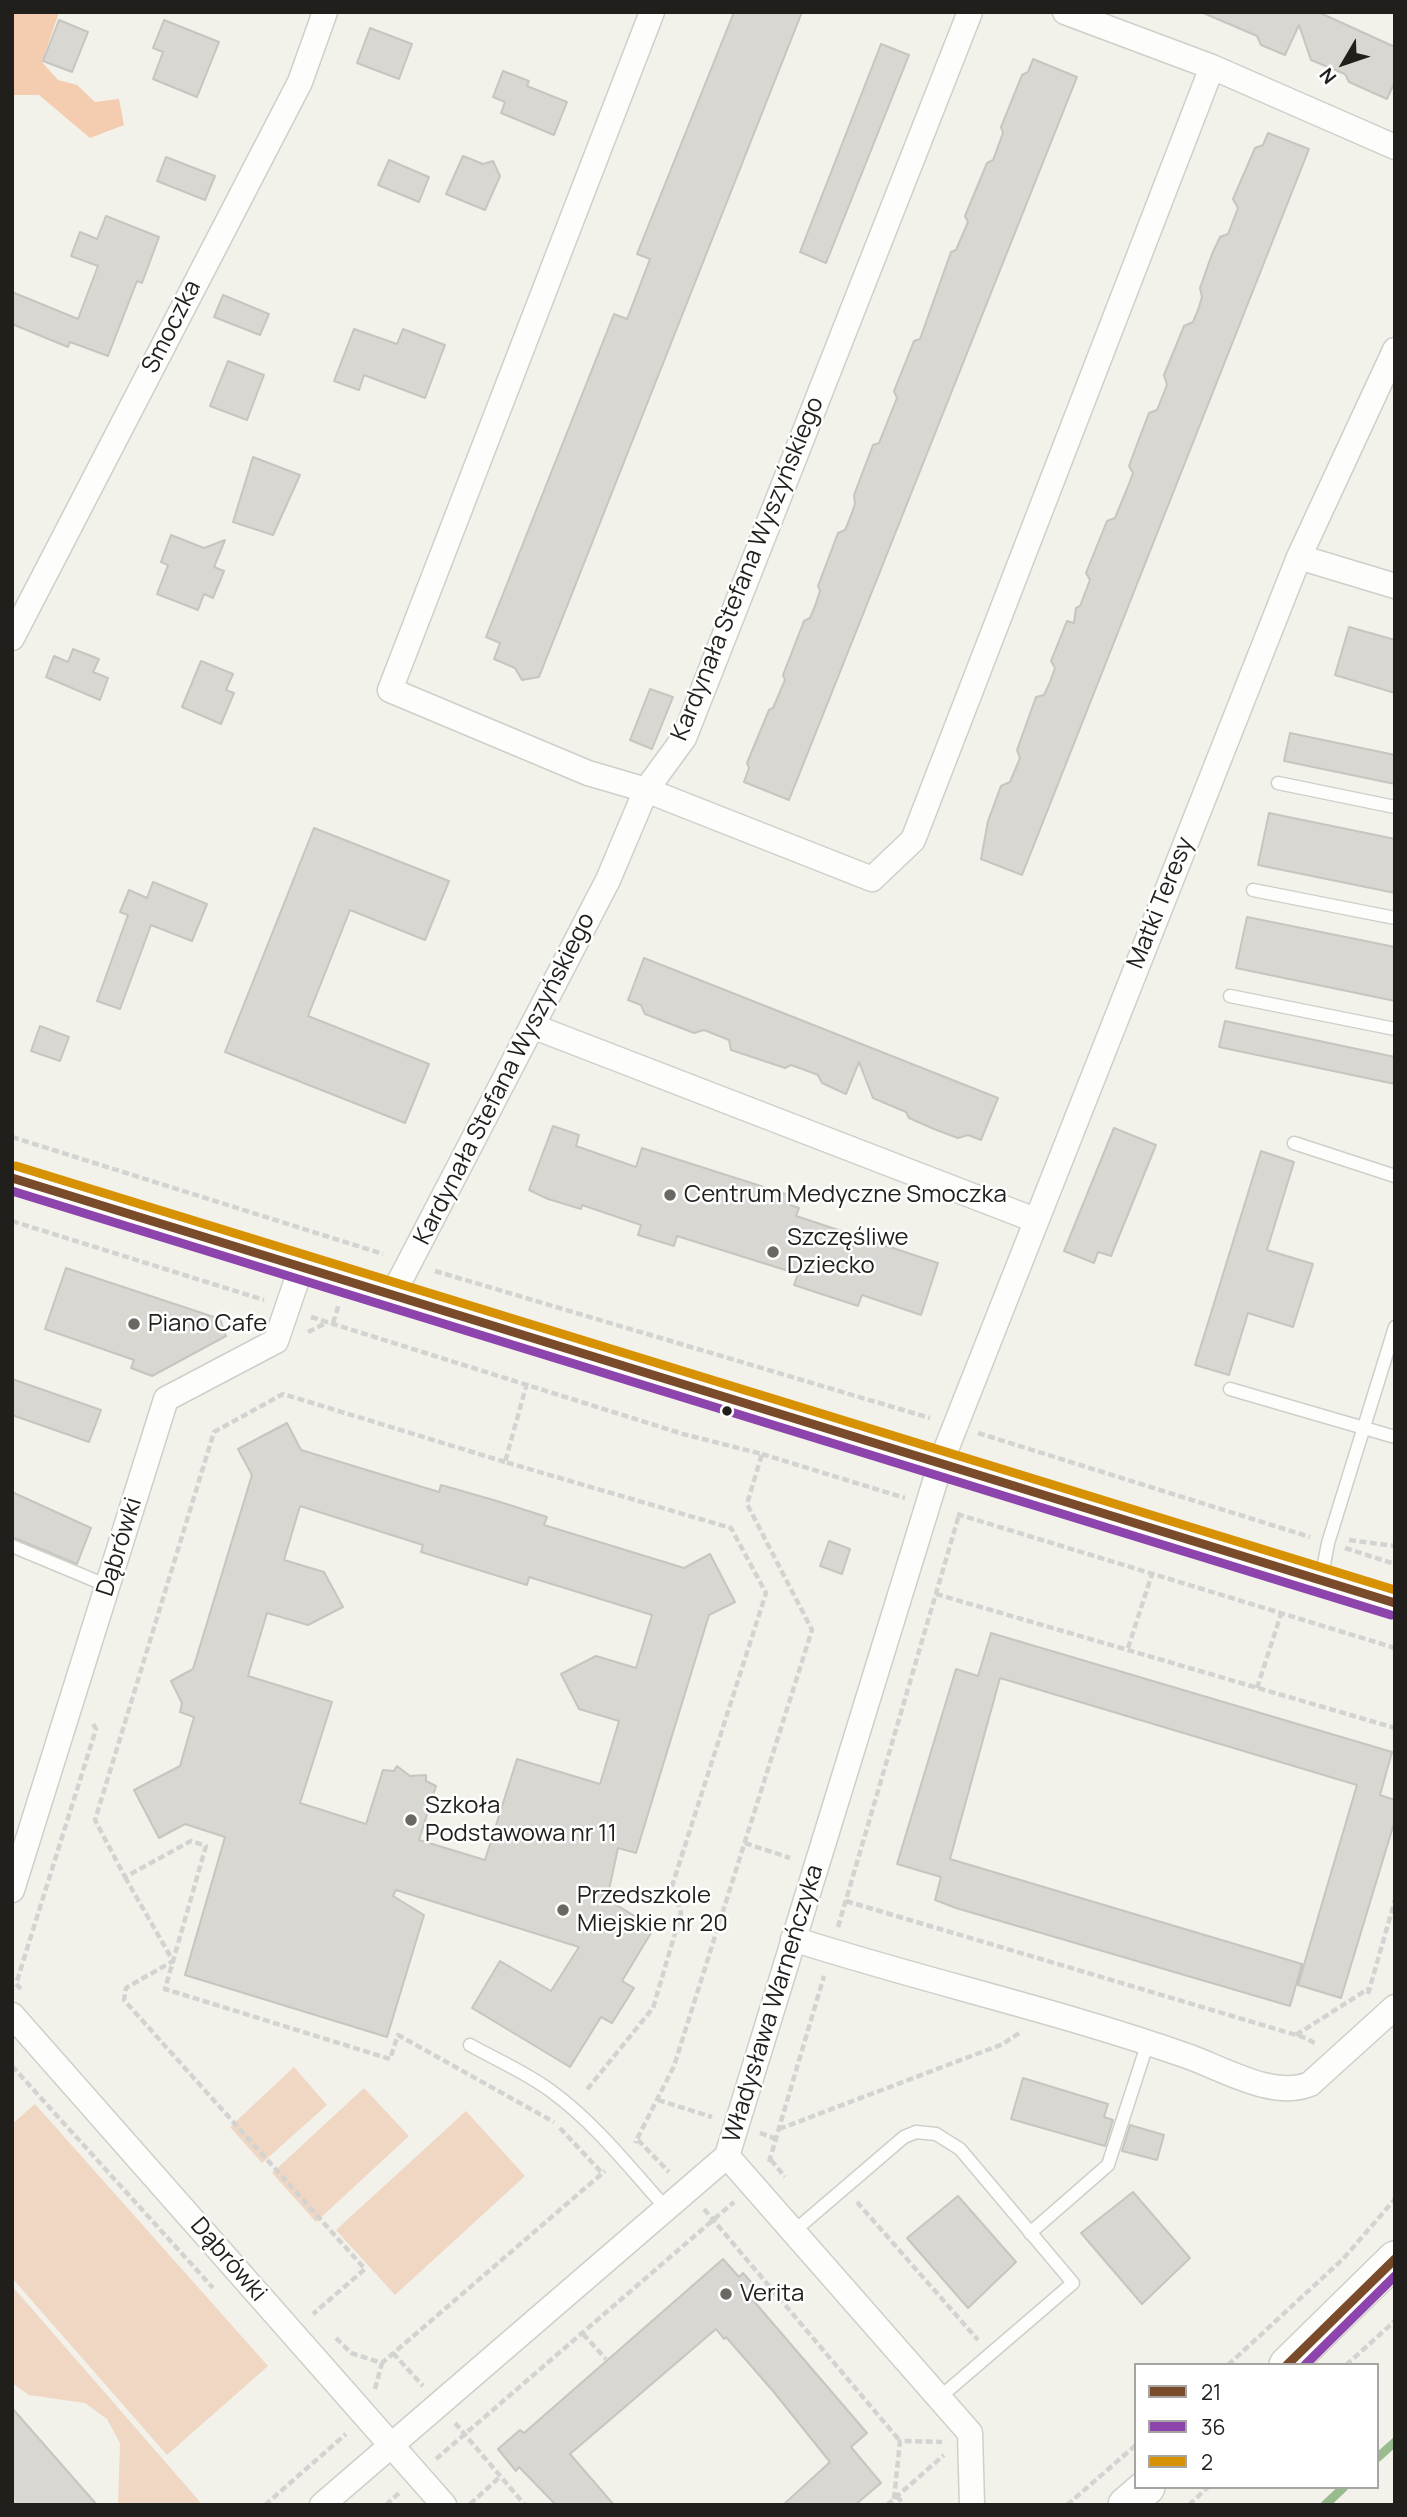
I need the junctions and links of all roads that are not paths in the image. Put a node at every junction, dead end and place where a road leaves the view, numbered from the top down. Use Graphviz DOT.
graph roads {
  1 [pos="325,12"];
  2 [pos="652,12"];
  3 [pos="970,12"];
  4 [pos="1065,12"];
  5 [pos="1212,68"];
  6 [pos="1395,147"];
  7 [pos="1395,349"];
  8 [pos="1299,557"];
  9 [pos="1395,586"];
  10 [pos="12,638"];
  11 [pos="1278,783"];
  12 [pos="646,790"];
  13 [pos="1395,807"];
  14 [pos="1253,890"];
  15 [pos="1395,918"];
  16 [pos="1230,996"];
  17 [pos="532,1026"];
  18 [pos="1395,1029"];
  19 [pos="1294,1143"];
  20 [pos="1395,1176"];
  21 [pos="12,1178"];
  22 [pos="1035,1220"];
  23 [pos="302,1265"];
  24 [pos="393,1294"];
  25 [pos="1395,1327"];
  26 [pos="1230,1389"];
  27 [pos="1364,1427"];
  28 [pos="1395,1437"];
  29 [pos="942,1462"];
  30 [pos="12,1546"];
  31 [pos="1321,1580"];
  32 [pos="108,1586"];
  33 [pos="1395,1603"];
  34 [pos="12,1890"];
  35 [pos="793,1940"];
  36 [pos="19,2005"];
  37 [pos="1395,2007"];
  38 [pos="1148,2042"];
  39 [pos="470,2045"];
  40 [pos="727,2156"];
  41 [pos="665,2207"];
  42 [pos="793,2232"];
  43 [pos="1030,2233"];
  44 [pos="1395,2259"];
  45 [pos="1289,2363"];
  46 [pos="939,2398"];
  47 [pos="391,2443"];
  48 [pos="1145,2489"];
  49 [pos="322,2505"];
  50 [pos="444,2505"];
  51 [pos="972,2505"];
  52 [pos="1126,2505"];
  1 -- 10 [label="street, Smoczka"];
  2 -- 12 [label="street"];
  3 -- 12 [label="street, Kardynała Stefana Wyszyńskiego"];
  4 -- 5 [label="street"];
  5 -- 6 [label="street"];
  5 -- 12 [label="street"];
  7 -- 8 [label="street, Matki Teresy"];
  8 -- 9 [label="street"];
  8 -- 22 [label="street, Matki Teresy"];
  11 -- 13 [label="lane"];
  12 -- 17 [label="street, Kardynała Stefana Wyszyńskiego"];
  14 -- 15 [label="lane"];
  16 -- 18 [label="lane"];
  17 -- 22 [label="street"];
  17 -- 24 [label="street, Kardynała Stefana Wyszyńskiego"];
  19 -- 20 [label="lane"];
  21 -- 23 [label="street"];
  22 -- 29 [label="street, Matki Teresy"];
  23 -- 24 [label="street"];
  23 -- 32 [label="street, Dąbrówki"];
  24 -- 29 [label="street"];
  25 -- 27 [label="lane"];
  26 -- 27 [label="lane"];
  27 -- 28 [label="lane"];
  27 -- 31 [label="lane"];
  29 -- 31 [label="street"];
  29 -- 35 [label="street, Władysława Warneńczyka"];
  30 -- 32 [label="lane"];
  31 -- 33 [label="street"];
  32 -- 34 [label="street, Dąbrówki"];
  35 -- 38 [label="street"];
  35 -- 40 [label="street, Władysława Warneńczyka"];
  36 -- 47 [label="street, Dąbrówki"];
  37 -- 38 [label="street"];
  38 -- 43 [label="lane"];
  39 -- 41 [label="lane"];
  40 -- 41 [label="street, Władysława Warneńczyka"];
  40 -- 42 [label="street"];
  41 -- 47 [label="street, Władysława Warneńczyka"];
  42 -- 43 [label="lane"];
  42 -- 46 [label="street"];
  43 -- 46 [label="lane"];
  44 -- 45 [label="street"];
  46 -- 51 [label="street"];
  47 -- 49 [label="street, Władysława Warneńczyka"];
  47 -- 50 [label="street, Dąbrówki"];
  48 -- 52 [label="street"];
}
